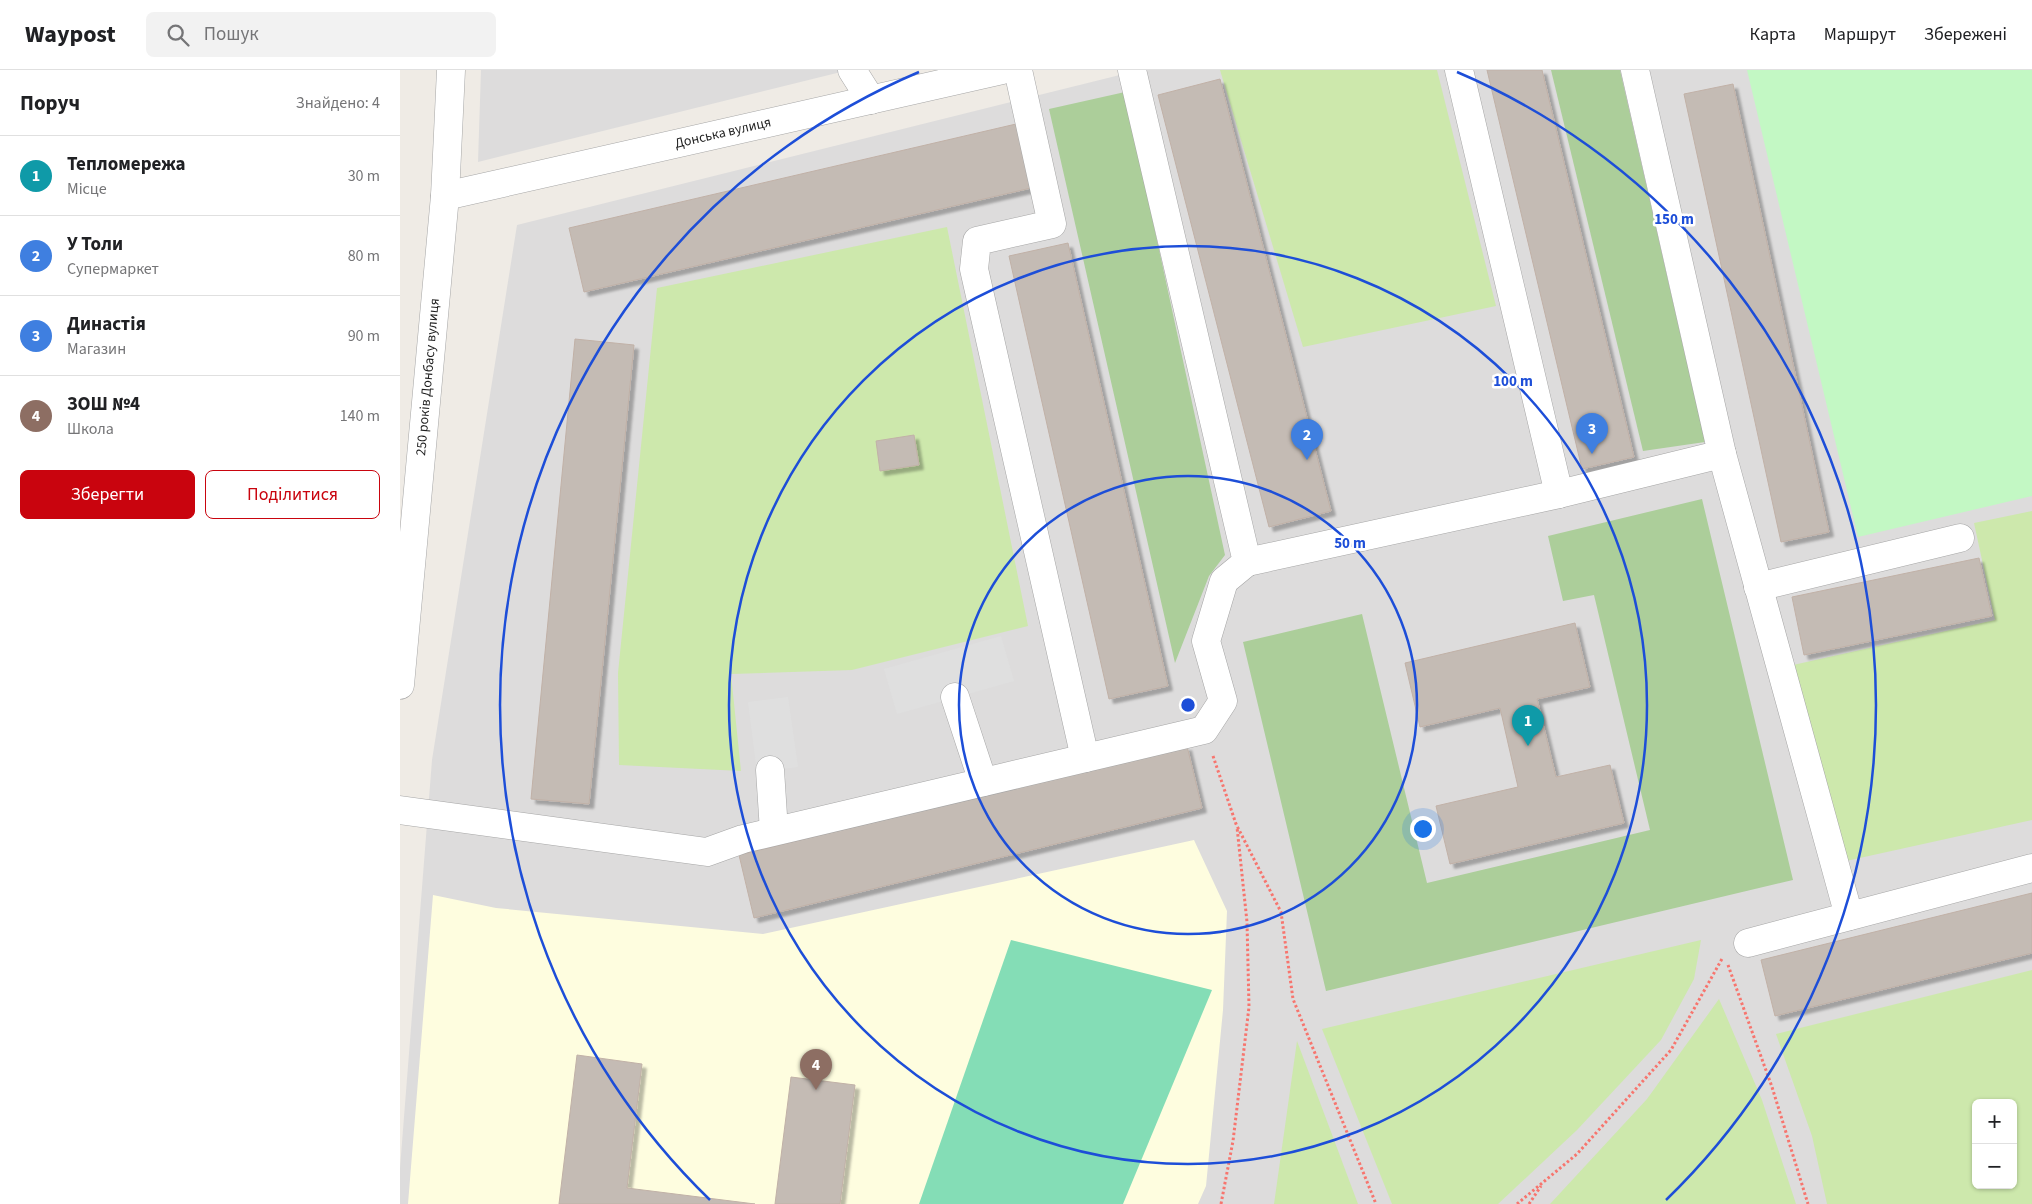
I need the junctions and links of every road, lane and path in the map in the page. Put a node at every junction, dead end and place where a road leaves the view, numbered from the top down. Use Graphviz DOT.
graph roads {
  1 [pos="451,70"];
  2 [pos="852,70"];
  3 [pos="1002,70"];
  4 [pos="1018,70"];
  5 [pos="1132,70"];
  6 [pos="1459,70"];
  7 [pos="1636,70"];
  8 [pos="872,100"];
  9 [pos="445,196"];
  10 [pos="1722,454"];
  11 [pos="1559,494"];
  12 [pos="1960,538"];
  13 [pos="1247,562"];
  14 [pos="1758,587"];
  15 [pos="400,684"];
  16 [pos="955,697"];
  17 [pos="1204,730"];
  18 [pos="1085,758"];
  19 [pos="770,770"];
  20 [pos="983,782"];
  21 [pos="400,810"];
  22 [pos="1236,824"];
  23 [pos="774,831"];
  24 [pos="2032,868"];
  25 [pos="1849,916"];
  26 [pos="1748,943"];
  27 [pos="1544,1181"];
  28 [pos="1221,1204"];
  29 [pos="1376,1204"];
  30 [pos="1517,1204"];
  31 [pos="1529,1204"];
  32 [pos="1808,1204"];
  1 -- 9 [label="street, 250 років Донбасу вулиця"];
  2 -- 8 [label="street"];
  3 -- 8 [label="street, Донська вулиця"];
  4 -- 18 [label="street"];
  5 -- 13 [label="street"];
  6 -- 11 [label="street"];
  7 -- 10 [label="street"];
  8 -- 9 [label="street, Донська вулиця"];
  9 -- 15 [label="street, 250 років Донбасу вулиця"];
  10 -- 11 [label="street"];
  10 -- 14 [label="street"];
  11 -- 13 [label="street"];
  12 -- 14 [label="street"];
  13 -- 17 [label="street"];
  14 -- 25 [label="street"];
  16 -- 20 [label="street"];
  17 -- 18 [label="street"];
  17 -- 22 [label="path"];
  18 -- 20 [label="street"];
  19 -- 23 [label="street"];
  20 -- 23 [label="street"];
  21 -- 23 [label="street"];
  22 -- 28 [label="path"];
  22 -- 29 [label="path"];
  24 -- 25 [label="street"];
  25 -- 26 [label="street"];
  27 -- 30 [label="path"];
  27 -- 31 [label="path"];
  27 -- 32 [label="path"];
}
